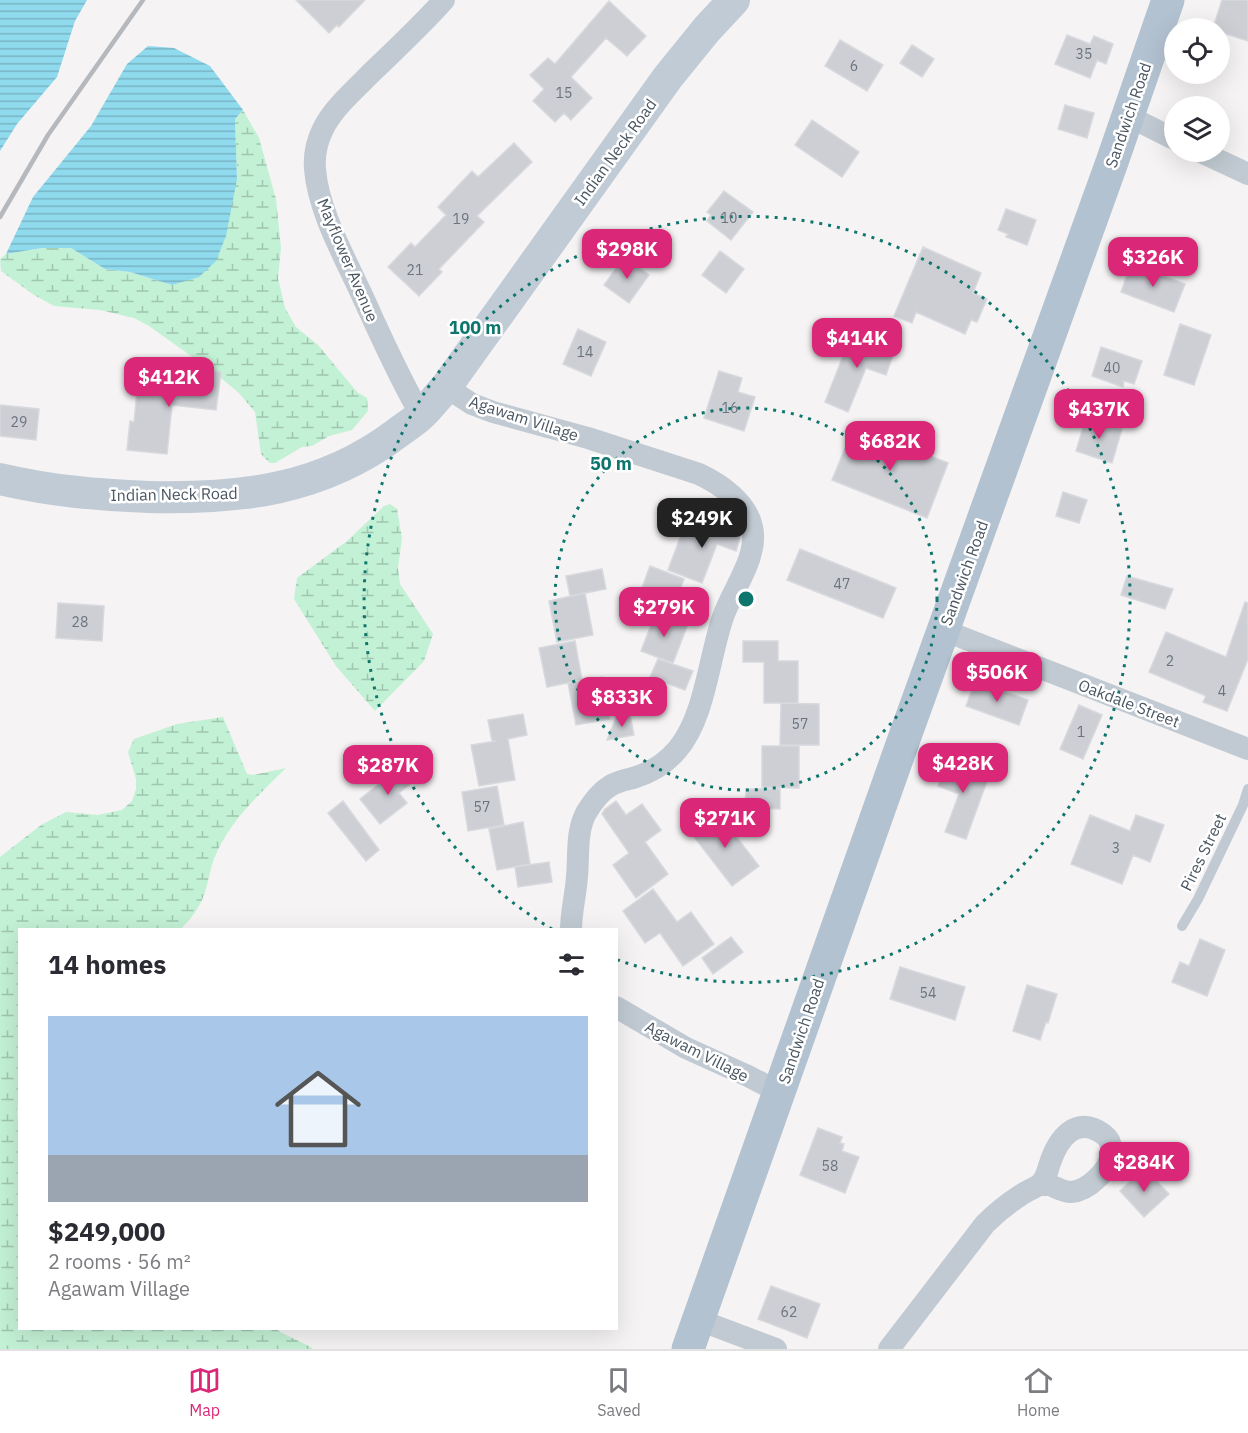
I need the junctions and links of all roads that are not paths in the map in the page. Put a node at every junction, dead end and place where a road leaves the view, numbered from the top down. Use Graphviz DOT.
graph roads {
  1 [pos="444,0"];
  2 [pos="734,0"];
  3 [pos="1168,0"];
  4 [pos="1128,116"];
  5 [pos="1164,134"];
  6 [pos="1222,162"];
  7 [pos="1248,174"];
  8 [pos="446,387"];
  9 [pos="421,415"];
  10 [pos="0,479"];
  11 [pos="943,630"];
  12 [pos="1248,749"];
  13 [pos="1248,789"];
  14 [pos="1182,926"];
  15 [pos="571,928"];
  16 [pos="618,1008"];
  17 [pos="779,1092"];
  18 [pos="1040,1184"];
  19 [pos="693,1334"];
  20 [pos="776,1349"];
  21 [pos="889,1349"];
  1 -- 9 [label="street, Mayflower Avenue"];
  2 -- 8 [label="street, Indian Neck Road"];
  3 -- 4 [label="main road, Sandwich Road"];
  4 -- 5 [label="street"];
  4 -- 11 [label="main road, Sandwich Road"];
  6 -- 7 [label="street"];
  8 -- 9 [label="street, Indian Neck Road"];
  8 -- 15 [label="street, Agawam Village"];
  9 -- 10 [label="street, Indian Neck Road"];
  11 -- 12 [label="street, Oakdale Street"];
  11 -- 17 [label="main road, Sandwich Road"];
  13 -- 14 [label="lane, Pires Street"];
  16 -- 17 [label="street, Agawam Village"];
  17 -- 19 [label="main road, Sandwich Road"];
  18 -- 21 [label="street"];
  19 -- 20 [label="street"];
}
